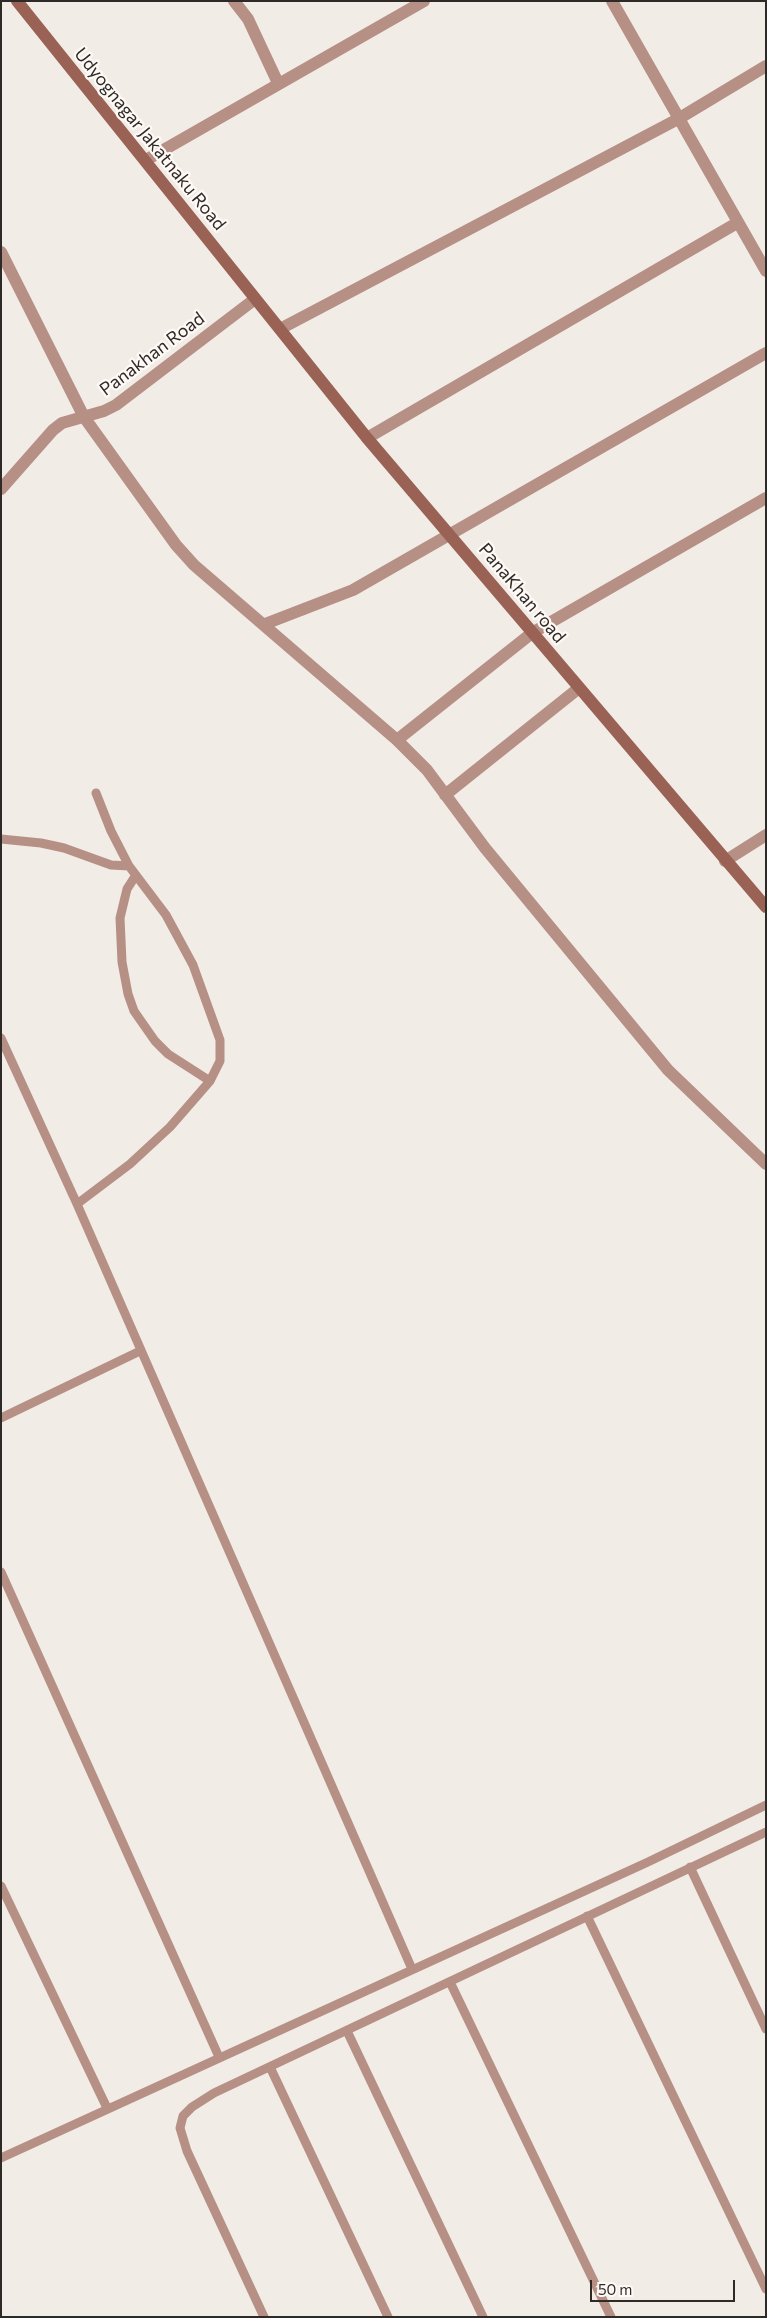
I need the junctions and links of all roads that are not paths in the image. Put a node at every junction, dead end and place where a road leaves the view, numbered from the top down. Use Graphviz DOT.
graph roads {
  1 [pos="17,1"];
  2 [pos="234,1"];
  3 [pos="424,1"];
  4 [pos="612,1"];
  5 [pos="766,66"];
  6 [pos="278,83"];
  7 [pos="678,119"];
  8 [pos="146,160"];
  9 [pos="738,223"];
  10 [pos="1,252"];
  11 [pos="766,271"];
  12 [pos="255,299"];
  13 [pos="280,329"];
  14 [pos="766,353"];
  15 [pos="84,417"];
  16 [pos="367,438"];
  17 [pos="1,489"];
  18 [pos="766,498"];
  19 [pos="450,535"];
  20 [pos="265,624"];
  21 [pos="532,633"];
  22 [pos="578,688"];
  23 [pos="397,740"];
  24 [pos="96,793"];
  25 [pos="445,795"];
  26 [pos="766,835"];
  27 [pos="1,839"];
  28 [pos="725,861"];
  29 [pos="129,866"];
  30 [pos="136,875"];
  31 [pos="766,908"];
  32 [pos="1,1038"];
  33 [pos="210,1082"];
  34 [pos="766,1164"];
  35 [pos="77,1204"];
  36 [pos="140,1351"];
  37 [pos="1,1418"];
  38 [pos="1,1572"];
  39 [pos="766,1805"];
  40 [pos="766,1832"];
  41 [pos="690,1867"];
  42 [pos="1,1886"];
  43 [pos="587,1916"];
  44 [pos="412,1969"];
  45 [pos="450,1982"];
  46 [pos="766,2029"];
  47 [pos="347,2032"];
  48 [pos="220,2057"];
  49 [pos="270,2067"];
  50 [pos="107,2108"];
  51 [pos="1,2158"];
  52 [pos="766,2289"];
  53 [pos="264,2317"];
  54 [pos="388,2317"];
  55 [pos="483,2317"];
  56 [pos="612,2317"];
  1 -- 8 [label="street, Udyognagar Jakatnaku Road"];
  2 -- 6 [label="street"];
  3 -- 6 [label="street"];
  4 -- 7 [label="street"];
  5 -- 7 [label="street"];
  6 -- 8 [label="street"];
  7 -- 9 [label="street"];
  7 -- 13 [label="street"];
  8 -- 12 [label="street, Udyognagar Jakatnaku Road"];
  9 -- 11 [label="street"];
  9 -- 16 [label="street"];
  10 -- 15 [label="street"];
  12 -- 13 [label="street, PanaKhan road"];
  12 -- 15 [label="street, Panakhan Road"];
  13 -- 16 [label="street, PanaKhan road"];
  14 -- 19 [label="street"];
  15 -- 17 [label="street, Panakhan Road"];
  15 -- 20 [label="street"];
  16 -- 19 [label="street, PanaKhan road"];
  18 -- 21 [label="street"];
  19 -- 20 [label="street"];
  19 -- 21 [label="street, PanaKhan road"];
  20 -- 23 [label="street"];
  21 -- 22 [label="street, PanaKhan road"];
  21 -- 23 [label="street"];
  22 -- 25 [label="street"];
  22 -- 28 [label="street, PanaKhan road"];
  23 -- 25 [label="street"];
  24 -- 29 [label="lane"];
  25 -- 34 [label="street"];
  26 -- 28 [label="street"];
  27 -- 29 [label="lane"];
  28 -- 31 [label="street, PanaKhan road"];
  29 -- 30 [label="lane"];
  30 -- 33 [label="lane"];
  30 -- 33 [label="lane"];
  32 -- 35 [label="lane"];
  33 -- 35 [label="lane"];
  35 -- 36 [label="lane"];
  36 -- 37 [label="lane"];
  36 -- 44 [label="lane"];
  38 -- 48 [label="lane"];
  39 -- 44 [label="lane"];
  40 -- 41 [label="lane"];
  41 -- 43 [label="lane"];
  41 -- 46 [label="lane"];
  42 -- 50 [label="lane"];
  43 -- 45 [label="lane"];
  43 -- 52 [label="lane"];
  44 -- 48 [label="lane"];
  45 -- 47 [label="lane"];
  45 -- 56 [label="lane"];
  47 -- 49 [label="lane"];
  47 -- 55 [label="lane"];
  48 -- 50 [label="lane"];
  49 -- 53 [label="lane"];
  49 -- 54 [label="lane"];
  50 -- 51 [label="lane"];
}
